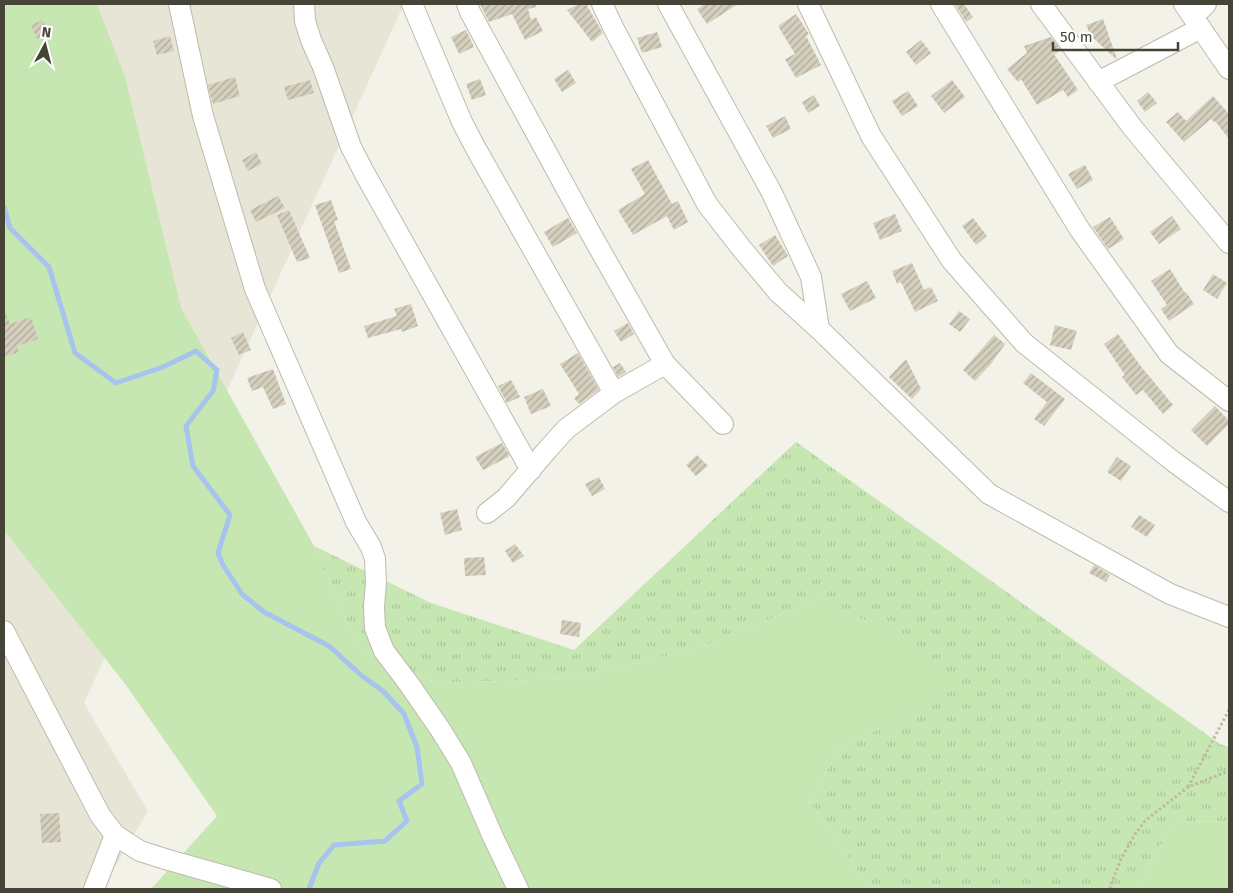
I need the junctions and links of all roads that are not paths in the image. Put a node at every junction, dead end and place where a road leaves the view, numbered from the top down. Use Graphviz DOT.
graph roads {
  1 [pos="179,4"];
  2 [pos="304,4"];
  3 [pos="412,4"];
  4 [pos="467,4"];
  5 [pos="602,4"];
  6 [pos="668,4"];
  7 [pos="808,4"];
  8 [pos="941,4"];
  9 [pos="1041,4"];
  10 [pos="1196,13"];
  11 [pos="1229,69"];
  12 [pos="1098,82"];
  13 [pos="1229,243"];
  14 [pos="819,329"];
  15 [pos="665,364"];
  16 [pos="614,393"];
  17 [pos="1229,401"];
  18 [pos="723,424"];
  19 [pos="531,470"];
  20 [pos="1229,502"];
  21 [pos="487,513"];
  22 [pos="1229,617"];
  23 [pos="4,631"];
  24 [pos="115,835"];
  25 [pos="94,889"];
  26 [pos="271,889"];
  27 [pos="518,889"];
  1 -- 27 [label="street"];
  2 -- 19 [label="street"];
  3 -- 16 [label="street"];
  4 -- 15 [label="street"];
  5 -- 14 [label="street"];
  6 -- 14 [label="street"];
  7 -- 20 [label="street"];
  8 -- 17 [label="street"];
  9 -- 12 [label="street"];
  10 -- 11 [label="street"];
  10 -- 12 [label="street"];
  12 -- 13 [label="street"];
  14 -- 22 [label="street"];
  15 -- 16 [label="street"];
  15 -- 18 [label="street"];
  16 -- 19 [label="street"];
  19 -- 21 [label="street"];
  23 -- 24 [label="street"];
  24 -- 25 [label="street"];
  24 -- 26 [label="street"];
}
